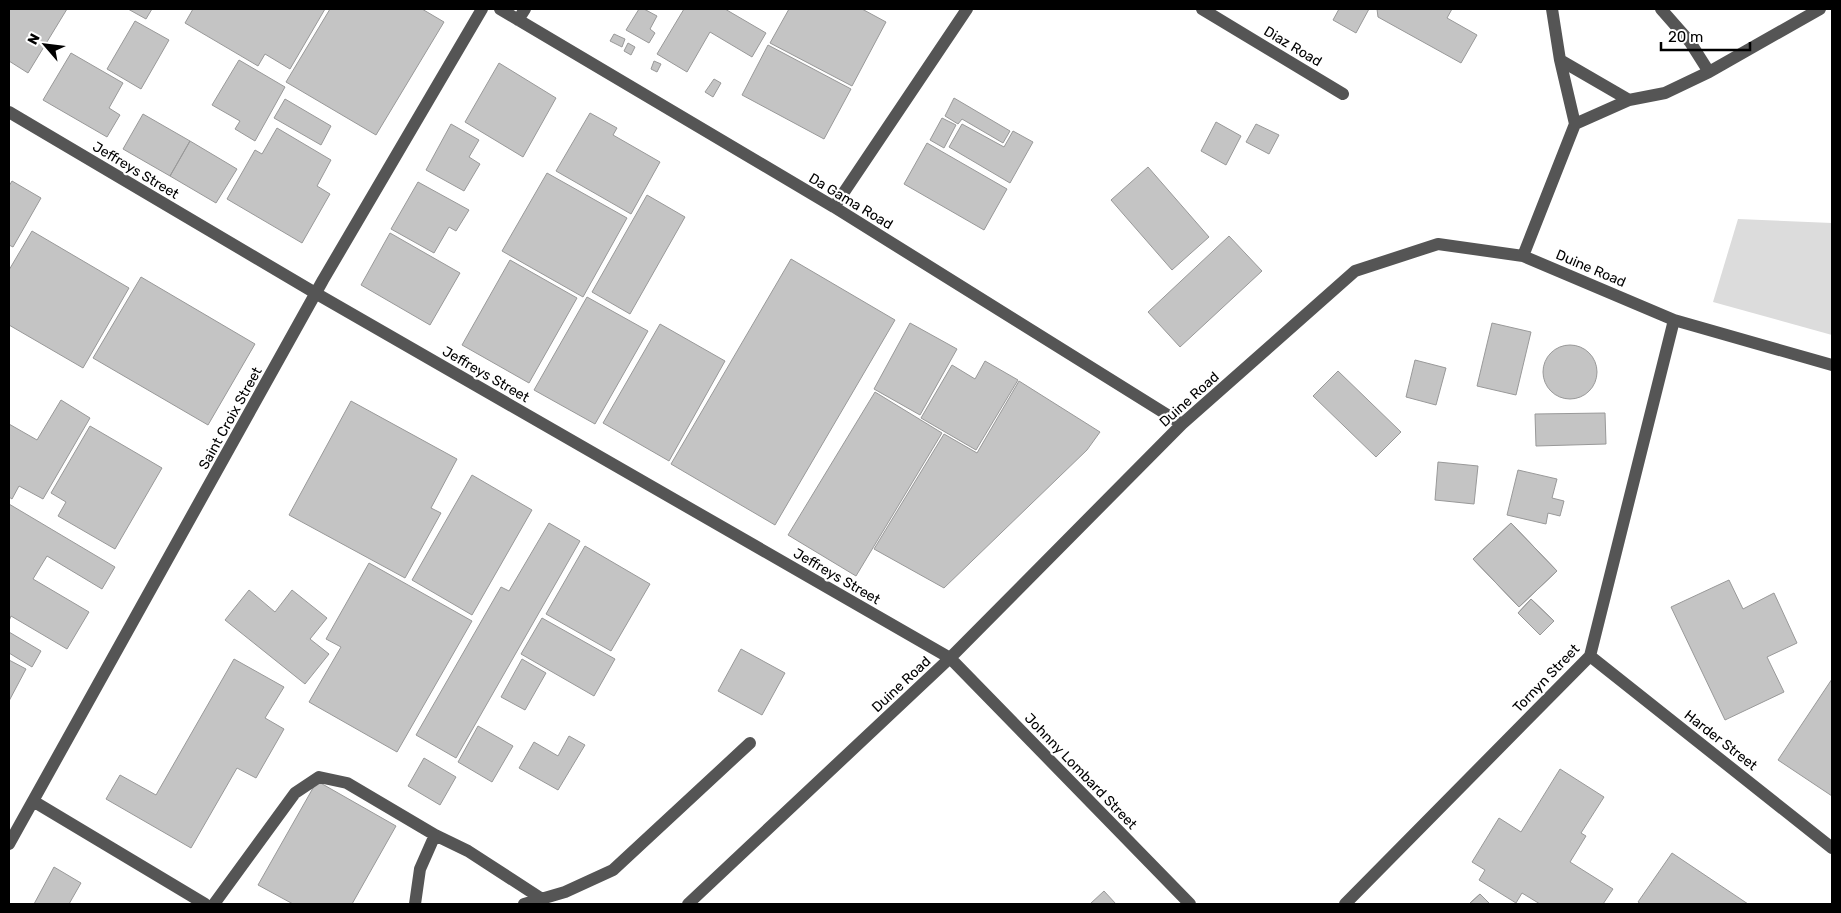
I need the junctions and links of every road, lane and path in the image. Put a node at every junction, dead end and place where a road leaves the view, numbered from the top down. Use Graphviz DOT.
graph roads {
  1 [pos="482,9"];
  2 [pos="500,9"];
  3 [pos="525,9"];
  4 [pos="966,9"];
  5 [pos="1202,9"];
  6 [pos="1552,9"];
  7 [pos="1661,9"];
  8 [pos="1820,9"];
  9 [pos="518,20"];
  10 [pos="1560,60"];
  11 [pos="1709,72"];
  12 [pos="1343,94"];
  13 [pos="1629,100"];
  14 [pos="9,112"];
  15 [pos="1575,124"];
  16 [pos="834,207"];
  17 [pos="1523,256"];
  18 [pos="317,294"];
  19 [pos="1674,320"];
  20 [pos="1832,365"];
  21 [pos="1182,424"];
  22 [pos="1590,656"];
  23 [pos="950,658"];
  24 [pos="750,744"];
  25 [pos="33,801"];
  26 [pos="435,835"];
  27 [pos="9,844"];
  28 [pos="1832,848"];
  29 [pos="542,899"];
  30 [pos="205,904"];
  31 [pos="214,904"];
  32 [pos="415,904"];
  33 [pos="524,904"];
  34 [pos="688,904"];
  35 [pos="1190,904"];
  36 [pos="1344,904"];
  1 -- 18 [label="street, Saint Croix Street"];
  2 -- 9 [label="street, Da Gama Road"];
  3 -- 9 [label="street"];
  4 -- 16 [label="street"];
  5 -- 12 [label="street, Diaz Road"];
  6 -- 10 [label="street"];
  7 -- 11 [label="street"];
  8 -- 11 [label="street"];
  9 -- 16 [label="street, Da Gama Road"];
  10 -- 13 [label="street"];
  10 -- 15 [label="street"];
  11 -- 13 [label="street"];
  13 -- 15 [label="street"];
  14 -- 18 [label="street, Jeffreys Street"];
  15 -- 17 [label="street"];
  16 -- 21 [label="street, Da Gama Road"];
  17 -- 19 [label="street, Duine Road"];
  17 -- 21 [label="street, Duine Road"];
  18 -- 23 [label="street, Jeffreys Street"];
  18 -- 25 [label="street, Saint Croix Street"];
  19 -- 20 [label="street, Duine Road"];
  19 -- 22 [label="street, Tornyn Street"];
  21 -- 23 [label="street, Duine Road"];
  22 -- 28 [label="street, Harder Street"];
  22 -- 36 [label="street, Tornyn Street"];
  23 -- 34 [label="street, Duine Road"];
  23 -- 35 [label="street, Johnny Lombard Street"];
  24 -- 29 [label="street"];
  25 -- 27 [label="street, Saint Croix Street"];
  25 -- 30 [label="street"];
  26 -- 29 [label="street"];
  26 -- 31 [label="street"];
  26 -- 32 [label="street"];
  29 -- 33 [label="street"];
}
